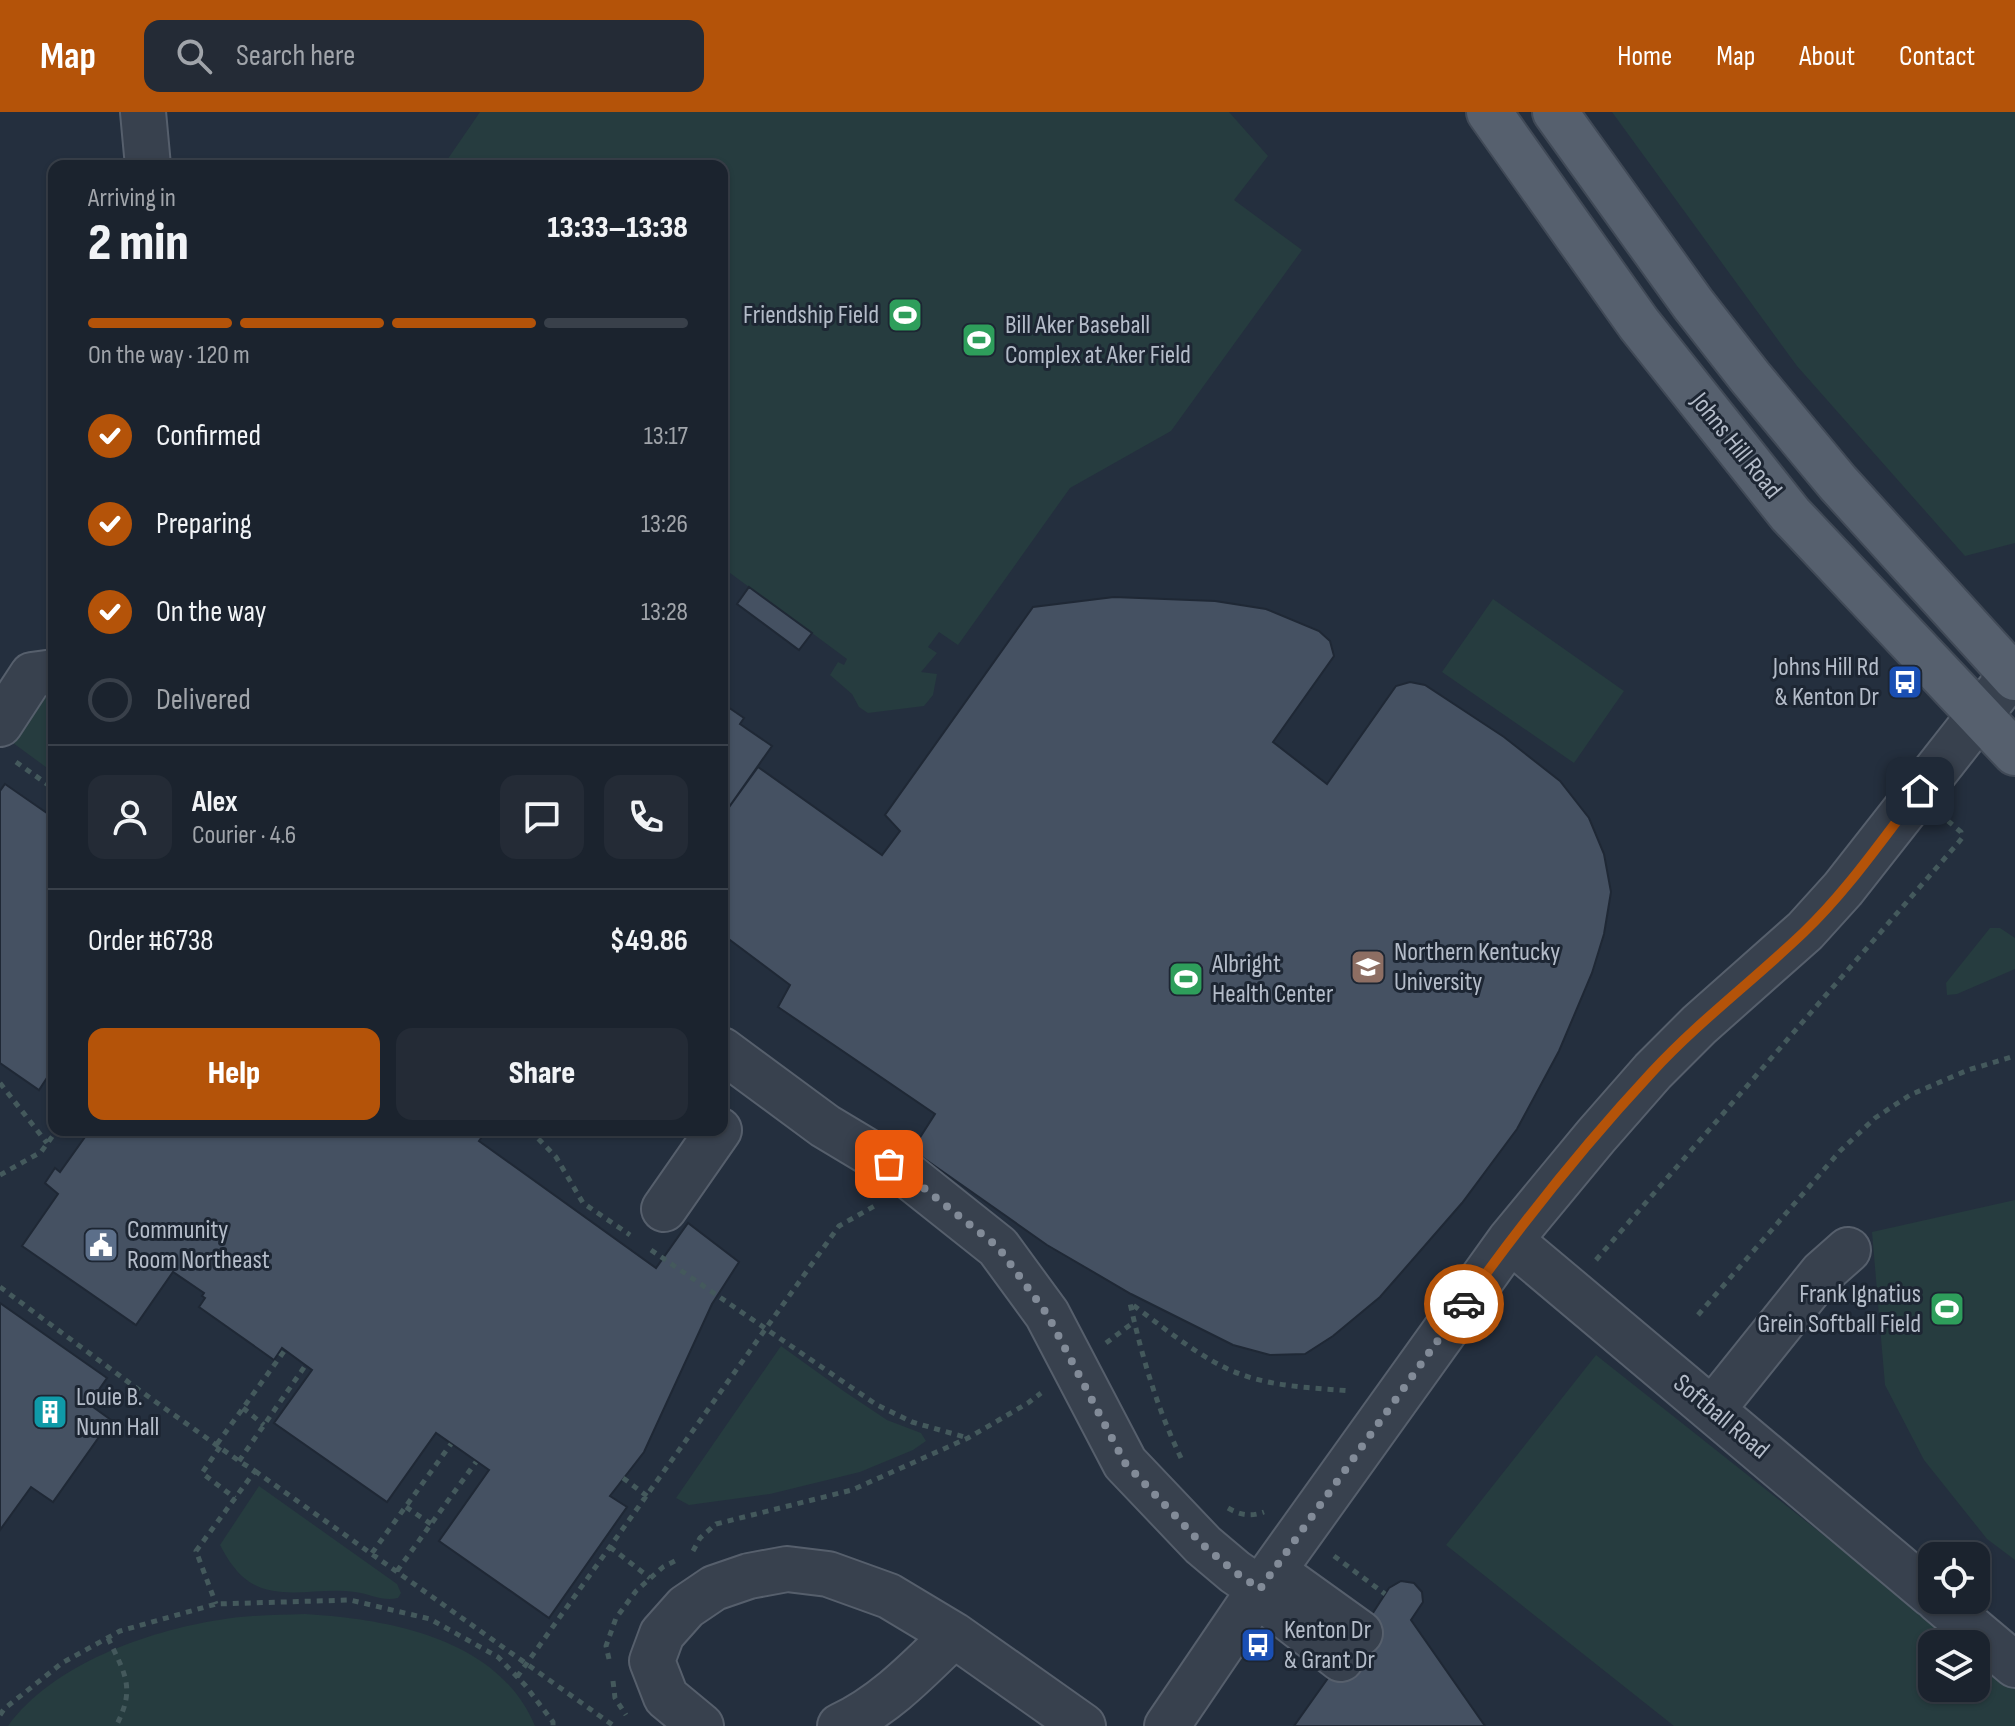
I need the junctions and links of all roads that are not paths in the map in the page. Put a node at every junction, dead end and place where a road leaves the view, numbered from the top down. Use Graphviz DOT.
graph roads {
  1 [pos="143,112"];
  2 [pos="1489,112"];
  3 [pos="1555,112"];
  4 [pos="147,160"];
  5 [pos="48,673"];
  6 [pos="2014,674"];
  7 [pos="1980,716"];
  8 [pos="5,741"];
  9 [pos="2015,753"];
  10 [pos="728,1055"];
  11 [pos="756,1077"];
  12 [pos="728,1117"];
  13 [pos="714,1136"];
  14 [pos="664,1209"];
  15 [pos="1510,1240"];
  16 [pos="1848,1250"];
  17 [pos="1712,1410"];
  18 [pos="1918,1583"];
  19 [pos="1264,1585"];
  20 [pos="1955,1614"];
  21 [pos="954,1635"];
  22 [pos="1350,1646"];
  23 [pos="2015,1665"];
  24 [pos="701,1726"];
  25 [pos="840,1726"];
  26 [pos="1083,1726"];
  27 [pos="1167,1726"];
  1 -- 4 [label="street"];
  2 -- 7 [label="main road, Johns Hill Road"];
  3 -- 6 [label="main road, Johns Hill Road"];
  5 -- 8 [label="street"];
  6 -- 7 [label="street"];
  7 -- 9 [label="main road, Johns Hill Road"];
  7 -- 15 [label="street"];
  10 -- 11 [label="street"];
  11 -- 12 [label="street"];
  11 -- 19 [label="street"];
  13 -- 14 [label="street"];
  15 -- 17 [label="street, Softball Road"];
  15 -- 19 [label="street"];
  16 -- 17 [label="street"];
  17 -- 18 [label="street, Softball Road"];
  19 -- 22 [label="street"];
  19 -- 27 [label="street"];
  20 -- 23 [label="street"];
  21 -- 24 [label="street"];
  21 -- 25 [label="street"];
  21 -- 26 [label="street"];
}
